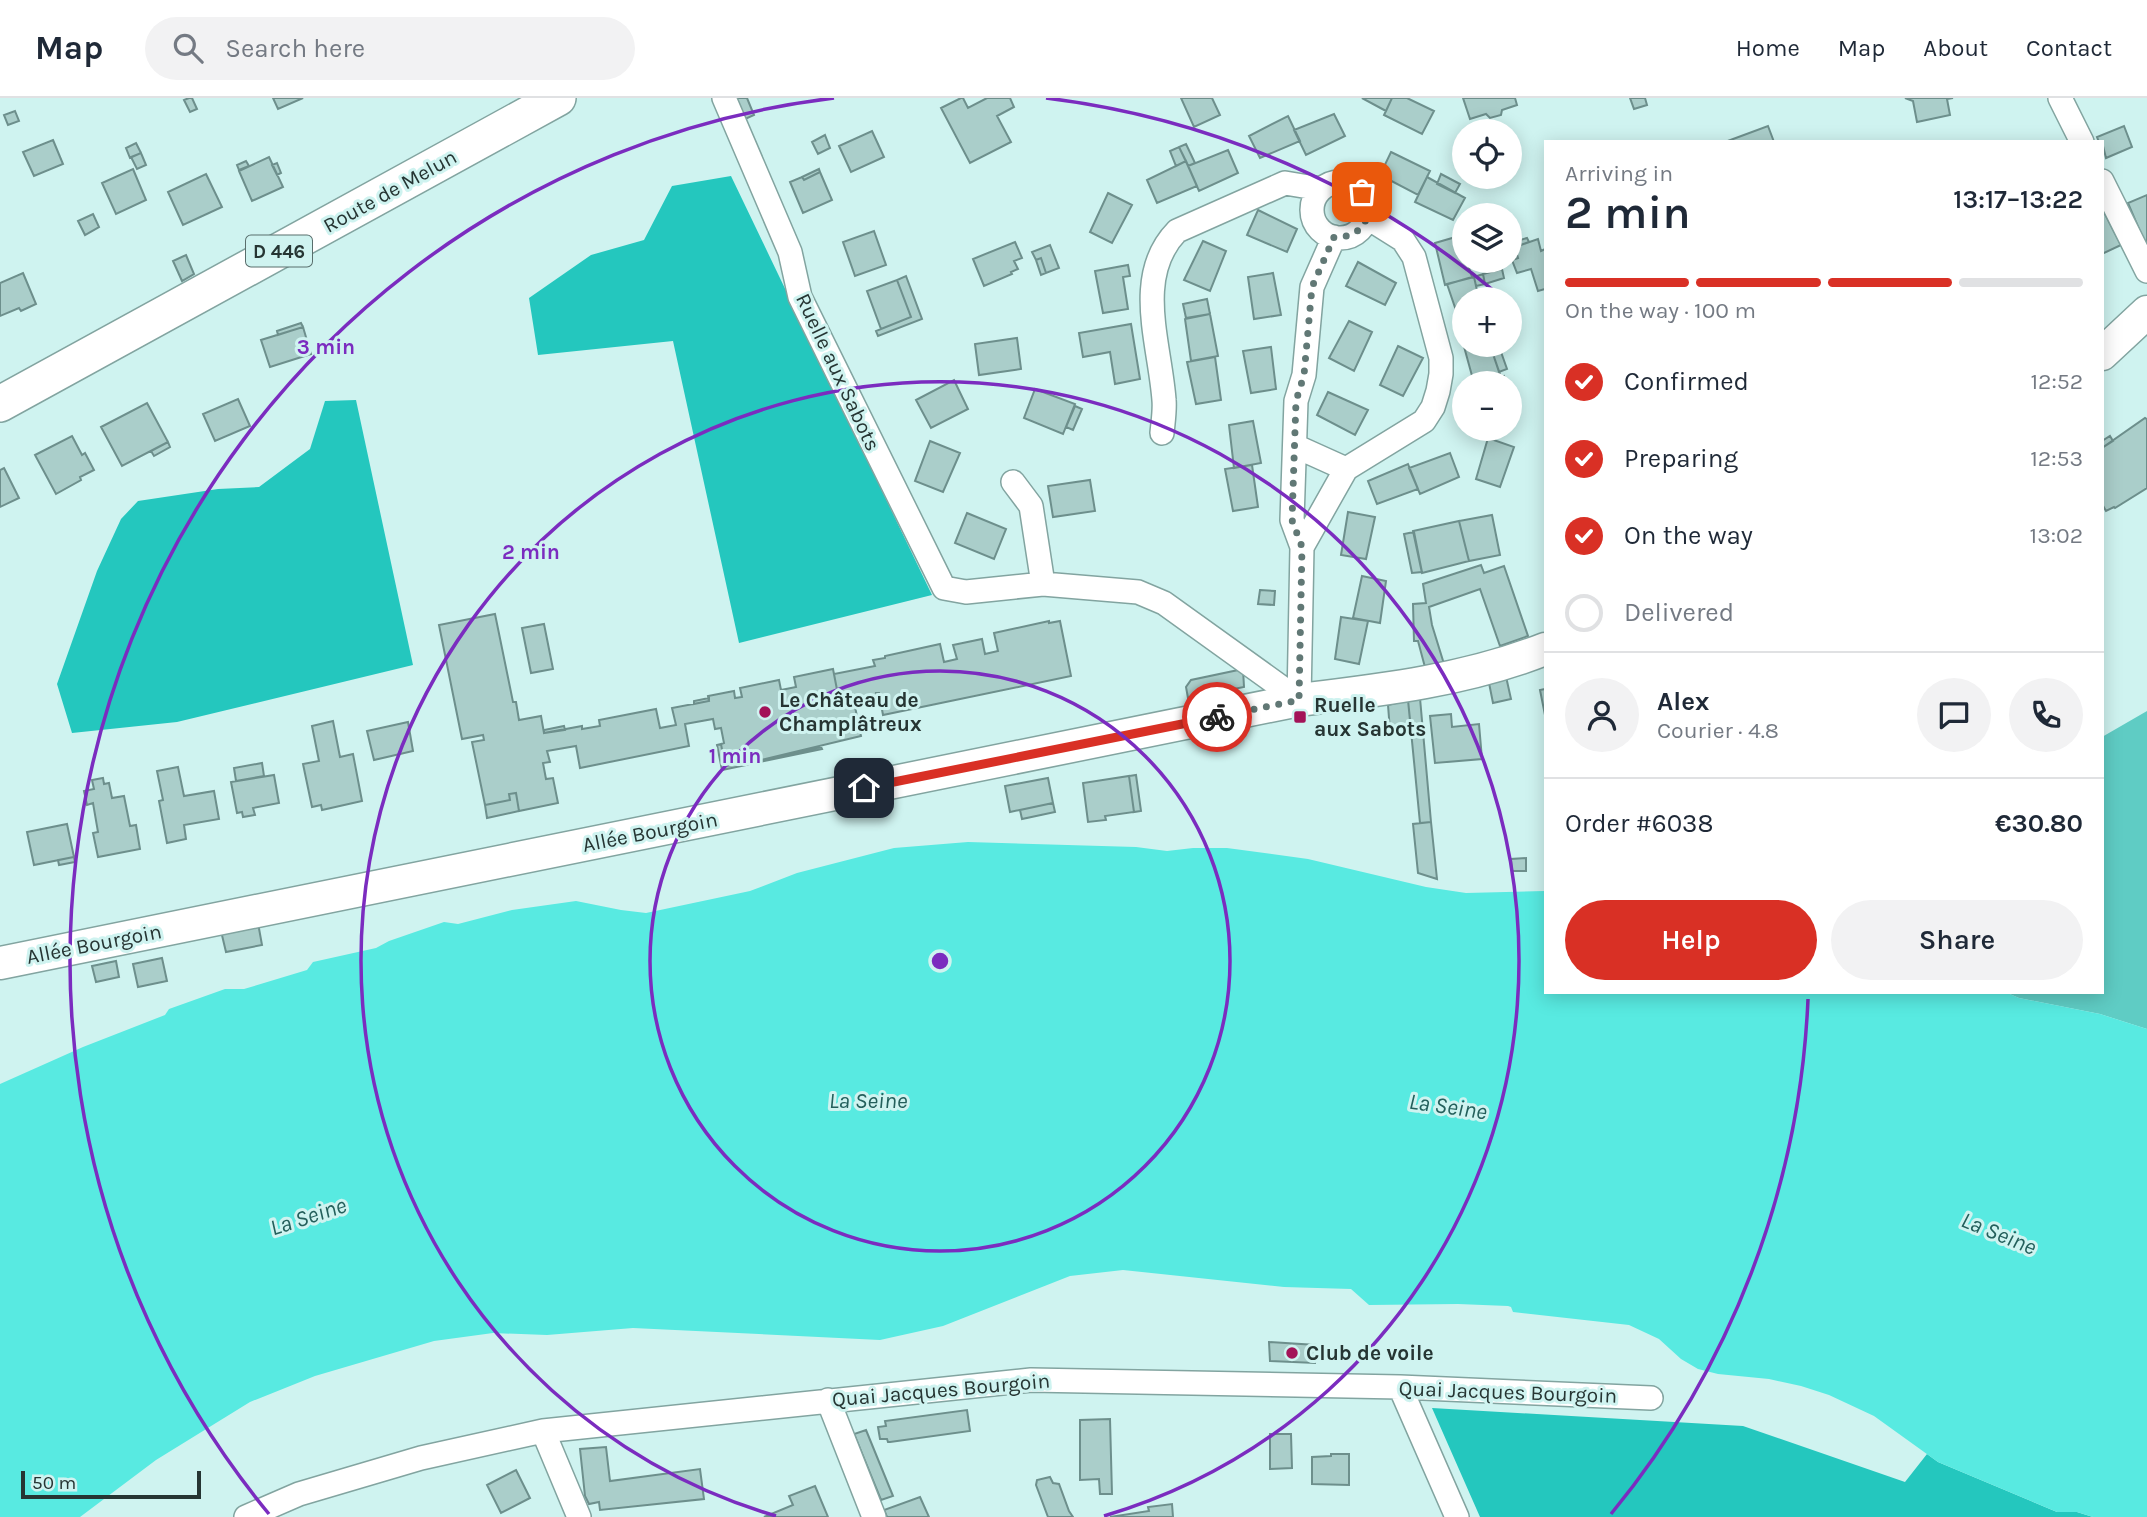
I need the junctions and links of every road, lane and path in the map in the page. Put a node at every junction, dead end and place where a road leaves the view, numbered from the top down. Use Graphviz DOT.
graph roads {
  1 [pos="558,98"];
  2 [pos="724,98"];
  3 [pos="2060,98"];
  4 [pos="2081,140"];
  5 [pos="2104,185"];
  6 [pos="1321,189"];
  7 [pos="1368,218"];
  8 [pos="1334,237"];
  9 [pos="2147,271"];
  10 [pos="2147,312"];
  11 [pos="2104,352"];
  12 [pos="0,404"];
  13 [pos="1162,432"];
  14 [pos="1295,446"];
  15 [pos="1346,469"];
  16 [pos="1013,482"];
  17 [pos="1302,547"];
  18 [pos="1043,584"];
  19 [pos="1544,649"];
  20 [pos="1299,700"];
  21 [pos="0,963"];
  22 [pos="1400,1387"];
  23 [pos="1651,1398"];
  24 [pos="828,1400"];
  25 [pos="543,1431"];
  26 [pos="251,1516"];
  27 [pos="579,1517"];
  28 [pos="874,1517"];
  29 [pos="1457,1517"];
  1 -- 12 [label="main road, Route de Melun / D 446"];
  2 -- 18 [label="street, Ruelle aux Sabots"];
  3 -- 4 [label="street"];
  5 -- 9 [label="street"];
  6 -- 7 [label="street"];
  6 -- 8 [label="street"];
  6 -- 13 [label="street"];
  7 -- 8 [label="street"];
  7 -- 15 [label="street"];
  8 -- 14 [label="street"];
  10 -- 11 [label="street"];
  14 -- 15 [label="street"];
  14 -- 17 [label="street"];
  15 -- 17 [label="street"];
  16 -- 18 [label="street"];
  17 -- 20 [label="street"];
  18 -- 20 [label="street, Ruelle aux Sabots"];
  19 -- 20 [label="street, Allée Bourgoin"];
  20 -- 21 [label="street, Allée Bourgoin"];
  22 -- 23 [label="street, Quai Jacques Bourgoin"];
  22 -- 24 [label="street, Quai Jacques Bourgoin"];
  22 -- 29 [label="street"];
  24 -- 25 [label="street, Quai Jacques Bourgoin"];
  24 -- 28 [label="street"];
  25 -- 26 [label="street, Quai Jacques Bourgoin"];
  25 -- 27 [label="street"];
}
